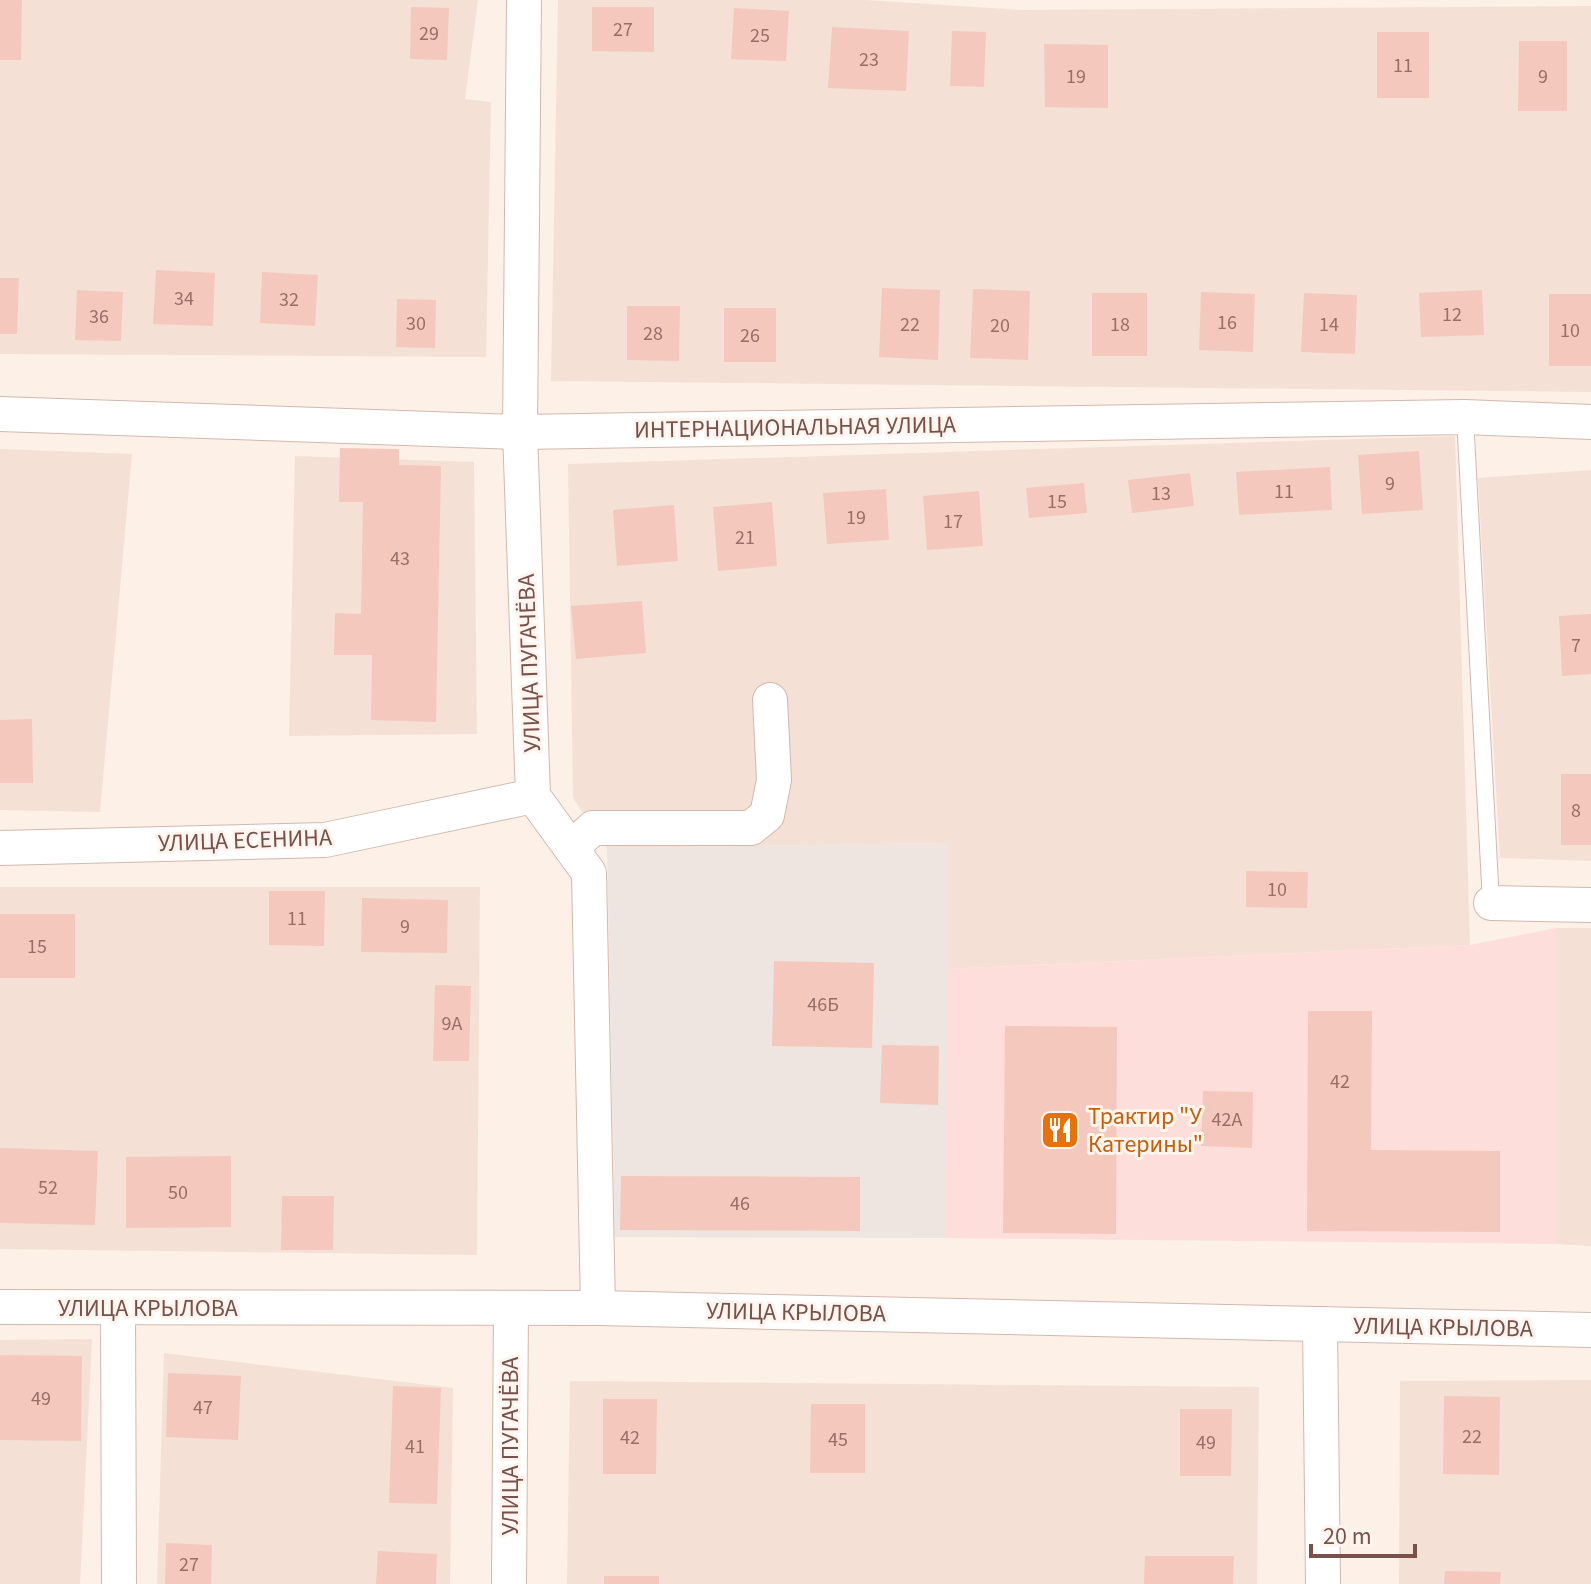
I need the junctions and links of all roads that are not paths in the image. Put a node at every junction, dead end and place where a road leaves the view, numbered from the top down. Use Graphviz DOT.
graph roads {
  1 [pos="524,0"];
  2 [pos="0,414"];
  3 [pos="1465,417"];
  4 [pos="1591,422"];
  5 [pos="520,432"];
  6 [pos="770,700"];
  7 [pos="533,796"];
  8 [pos="0,848"];
  9 [pos="571,848"];
  10 [pos="1491,903"];
  11 [pos="1591,905"];
  12 [pos="0,1307"];
  13 [pos="118,1308"];
  14 [pos="511,1308"];
  15 [pos="598,1308"];
  16 [pos="1320,1324"];
  17 [pos="1591,1330"];
  18 [pos="119,1584"];
  19 [pos="509,1584"];
  20 [pos="1323,1584"];
  1 -- 5 [label="street, УЛИЦА ПУГАЧЁВА"];
  2 -- 5 [label="street, ИНТЕРНАЦИОНАЛЬНАЯ УЛИЦА"];
  3 -- 4 [label="street, ИНТЕРНАЦИОНАЛЬНАЯ УЛИЦА"];
  3 -- 5 [label="street, ИНТЕРНАЦИОНАЛЬНАЯ УЛИЦА"];
  3 -- 10 [label="lane"];
  5 -- 7 [label="street, УЛИЦА ПУГАЧЁВА"];
  6 -- 9 [label="street"];
  7 -- 8 [label="street, УЛИЦА ЕСЕНИНА"];
  7 -- 9 [label="street"];
  9 -- 15 [label="street"];
  10 -- 11 [label="street"];
  12 -- 13 [label="street, УЛИЦА КРЫЛОВА"];
  13 -- 14 [label="street, УЛИЦА КРЫЛОВА"];
  13 -- 18 [label="street"];
  14 -- 15 [label="street, УЛИЦА КРЫЛОВА"];
  14 -- 19 [label="street, УЛИЦА ПУГАЧЁВА"];
  15 -- 16 [label="street, УЛИЦА КРЫЛОВА"];
  16 -- 17 [label="street, УЛИЦА КРЫЛОВА"];
  16 -- 20 [label="street"];
}
